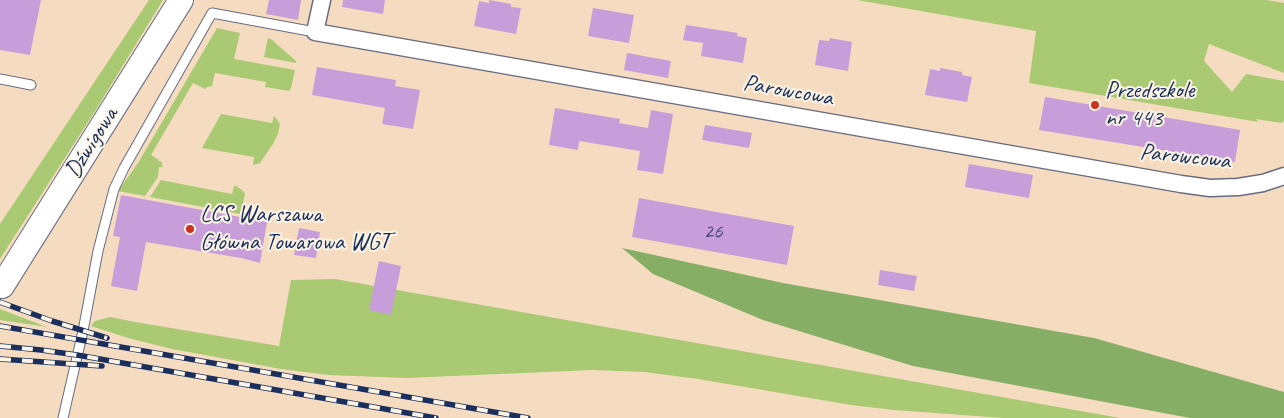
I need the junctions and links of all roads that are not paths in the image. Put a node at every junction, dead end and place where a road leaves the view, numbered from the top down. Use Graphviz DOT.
graph roads {
  1 [pos="181,0"];
  2 [pos="322,0"];
  3 [pos="316,32"];
  4 [pos="0,79"];
  5 [pos="31,85"];
  6 [pos="1284,176"];
  7 [pos="2,286"];
  8 [pos="63,418"];
  1 -- 7 [label="main road, Dźwigowa"];
  2 -- 3 [label="street"];
  3 -- 6 [label="street, Parowcowa"];
  3 -- 8 [label="lane"];
  4 -- 5 [label="lane"];
}
